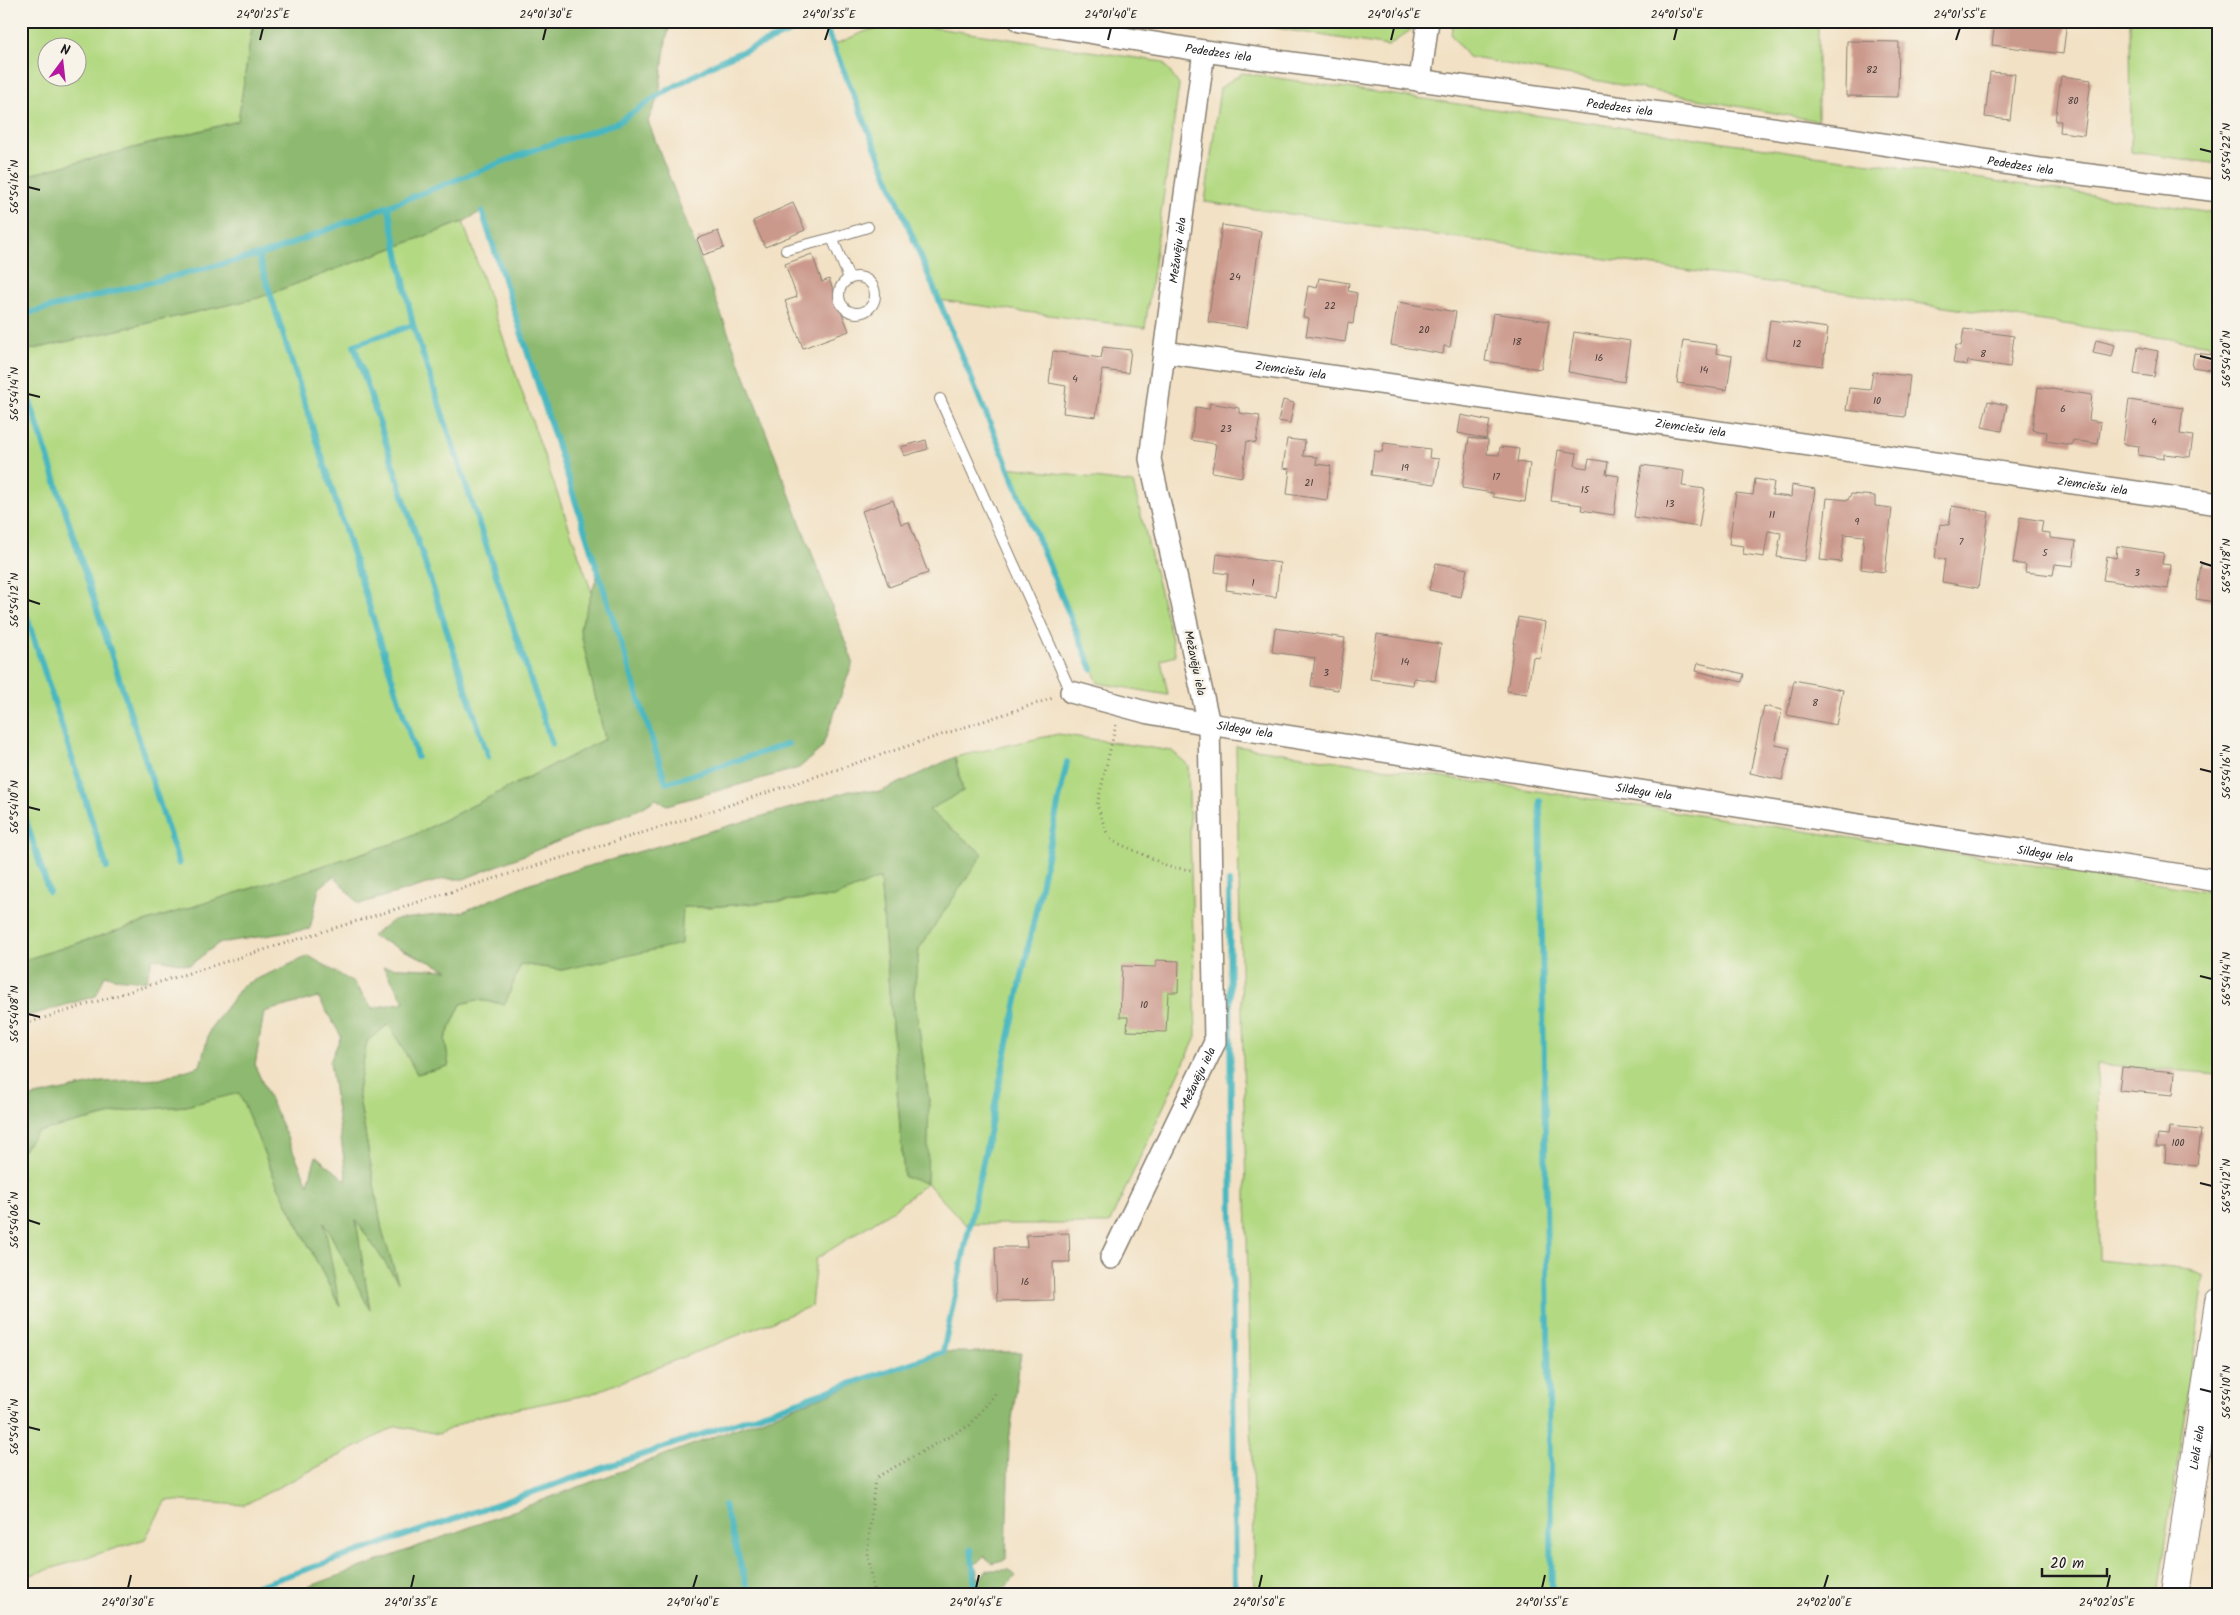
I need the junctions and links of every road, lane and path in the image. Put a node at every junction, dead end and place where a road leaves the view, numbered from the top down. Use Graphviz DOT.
graph roads {
  1 [pos="1020,21"];
  2 [pos="1428,21"];
  3 [pos="1204,51"];
  4 [pos="1420,80"];
  5 [pos="2219,191"];
  6 [pos="868,227"];
  7 [pos="832,238"];
  8 [pos="786,250"];
  9 [pos="849,278"];
  10 [pos="1164,352"];
  11 [pos="940,399"];
  12 [pos="2219,504"];
  13 [pos="1071,692"];
  14 [pos="1120,705"];
  15 [pos="1209,724"];
  16 [pos="1211,872"];
  17 [pos="2219,881"];
  18 [pos="21,1024"];
  19 [pos="1111,1258"];
  20 [pos="2219,1302"];
  21 [pos="996,1393"];
  22 [pos="874,1594"];
  23 [pos="2175,1594"];
  1 -- 3 [label="street, Pededzes iela"];
  2 -- 4 [label="street"];
  3 -- 4 [label="street, Pededzes iela"];
  3 -- 10 [label="street, Mežavēju iela"];
  4 -- 5 [label="street, Pededzes iela"];
  6 -- 7 [label="lane"];
  7 -- 8 [label="lane"];
  7 -- 9 [label="lane"];
  10 -- 12 [label="street, Ziemciešu iela"];
  10 -- 15 [label="street, Mežavēju iela"];
  11 -- 13 [label="lane"];
  13 -- 14 [label="street, Sildegu iela"];
  13 -- 18 [label="path"];
  14 -- 15 [label="street, Sildegu iela"];
  14 -- 16 [label="path"];
  15 -- 16 [label="street, Mežavēju iela"];
  15 -- 17 [label="street, Sildegu iela"];
  16 -- 19 [label="street, Mežavēju iela"];
  20 -- 23 [label="street, Lielā iela"];
  21 -- 22 [label="path"];
}
